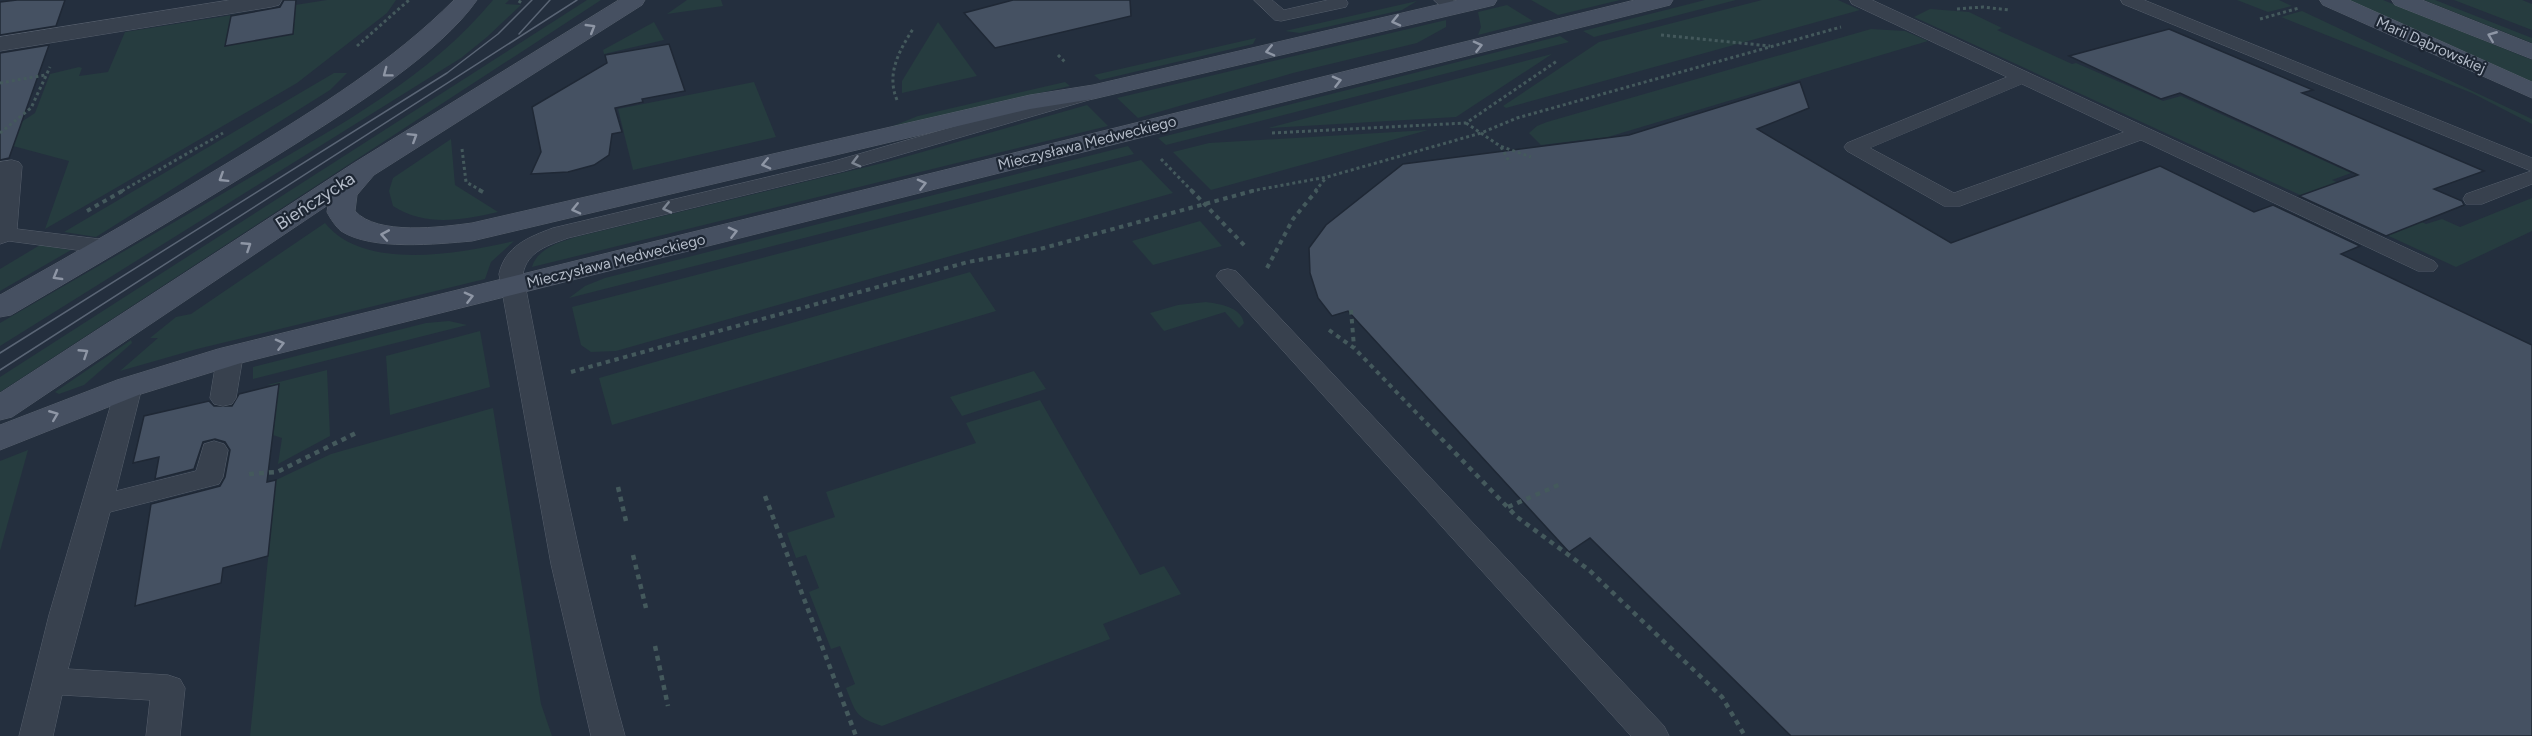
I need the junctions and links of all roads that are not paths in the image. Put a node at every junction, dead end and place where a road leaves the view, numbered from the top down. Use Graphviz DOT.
graph roads {
  1 [pos="271,0"];
  2 [pos="466,0"];
  3 [pos="634,0"];
  4 [pos="1262,0"];
  5 [pos="1336,0"];
  6 [pos="1486,0"];
  7 [pos="1662,0"];
  8 [pos="1858,0"];
  9 [pos="2129,0"];
  10 [pos="2331,0"];
  11 [pos="2403,0"];
  12 [pos="1447,4"];
  13 [pos="0,44"];
  14 [pos="2532,52"];
  15 [pos="1401,65"];
  16 [pos="2022,77"];
  17 [pos="2532,91"];
  18 [pos="1094,92"];
  19 [pos="2141,133"];
  20 [pos="2532,165"];
  21 [pos="0,168"];
  22 [pos="364,169"];
  23 [pos="2532,177"];
  24 [pos="2474,199"];
  25 [pos="2,236"];
  26 [pos="107,247"];
  27 [pos="2426,266"];
  28 [pos="1228,276"];
  29 [pos="513,286"];
  30 [pos="0,308"];
  31 [pos="230,356"];
  32 [pos="129,387"];
  33 [pos="223,398"];
  34 [pos="0,409"];
  35 [pos="0,438"];
  36 [pos="211,464"];
  37 [pos="98,505"];
  38 [pos="49,681"];
  39 [pos="36,736"];
  40 [pos="162,736"];
  41 [pos="608,736"];
  42 [pos="1652,736"];
  1 -- 13 [label="street"];
  2 -- 26 [label="street, one-way"];
  22 -- 3 [label="street, Bieńczycka, one-way"];
  4 -- 5 [label="lane"];
  6 -- 12 [label="street, Mieczysława Medweckiego"];
  15 -- 7 [label="street, Mieczysława Medweckiego, one-way"];
  8 -- 16 [label="lane"];
  9 -- 20 [label="lane"];
  10 -- 17 [label="street, Marii Dąbrowskiej"];
  14 -- 11 [label="street, Marii Dąbrowskiej, one-way"];
  12 -- 15 [label="street"];
  12 -- 18 [label="street, Mieczysława Medweckiego, one-way"];
  29 -- 15 [label="street, Mieczysława Medweckiego, one-way"];
  16 -- 19 [label="lane"];
  16 -- 19 [label="lane"];
  18 -- 22 [label="street, Mieczysława Medweckiego, one-way"];
  18 -- 29 [label="lane, Mieczysława Medweckiego, one-way"];
  19 -- 27 [label="lane"];
  21 -- 25 [label="lane"];
  34 -- 22 [label="street, Bieńczycka, one-way"];
  23 -- 24 [label="lane"];
  25 -- 26 [label="lane"];
  26 -- 30 [label="street, one-way"];
  28 -- 42 [label="lane"];
  31 -- 29 [label="street, Mieczysława Medweckiego, one-way"];
  29 -- 41 [label="lane"];
  31 -- 32 [label="street, Mieczysława Medweckiego"];
  31 -- 33 [label="lane"];
  35 -- 32 [label="street, Mieczysława Medweckiego, one-way"];
  32 -- 37 [label="lane"];
  36 -- 37 [label="lane"];
  37 -- 38 [label="lane"];
  38 -- 39 [label="lane"];
  38 -- 40 [label="lane"];
}
